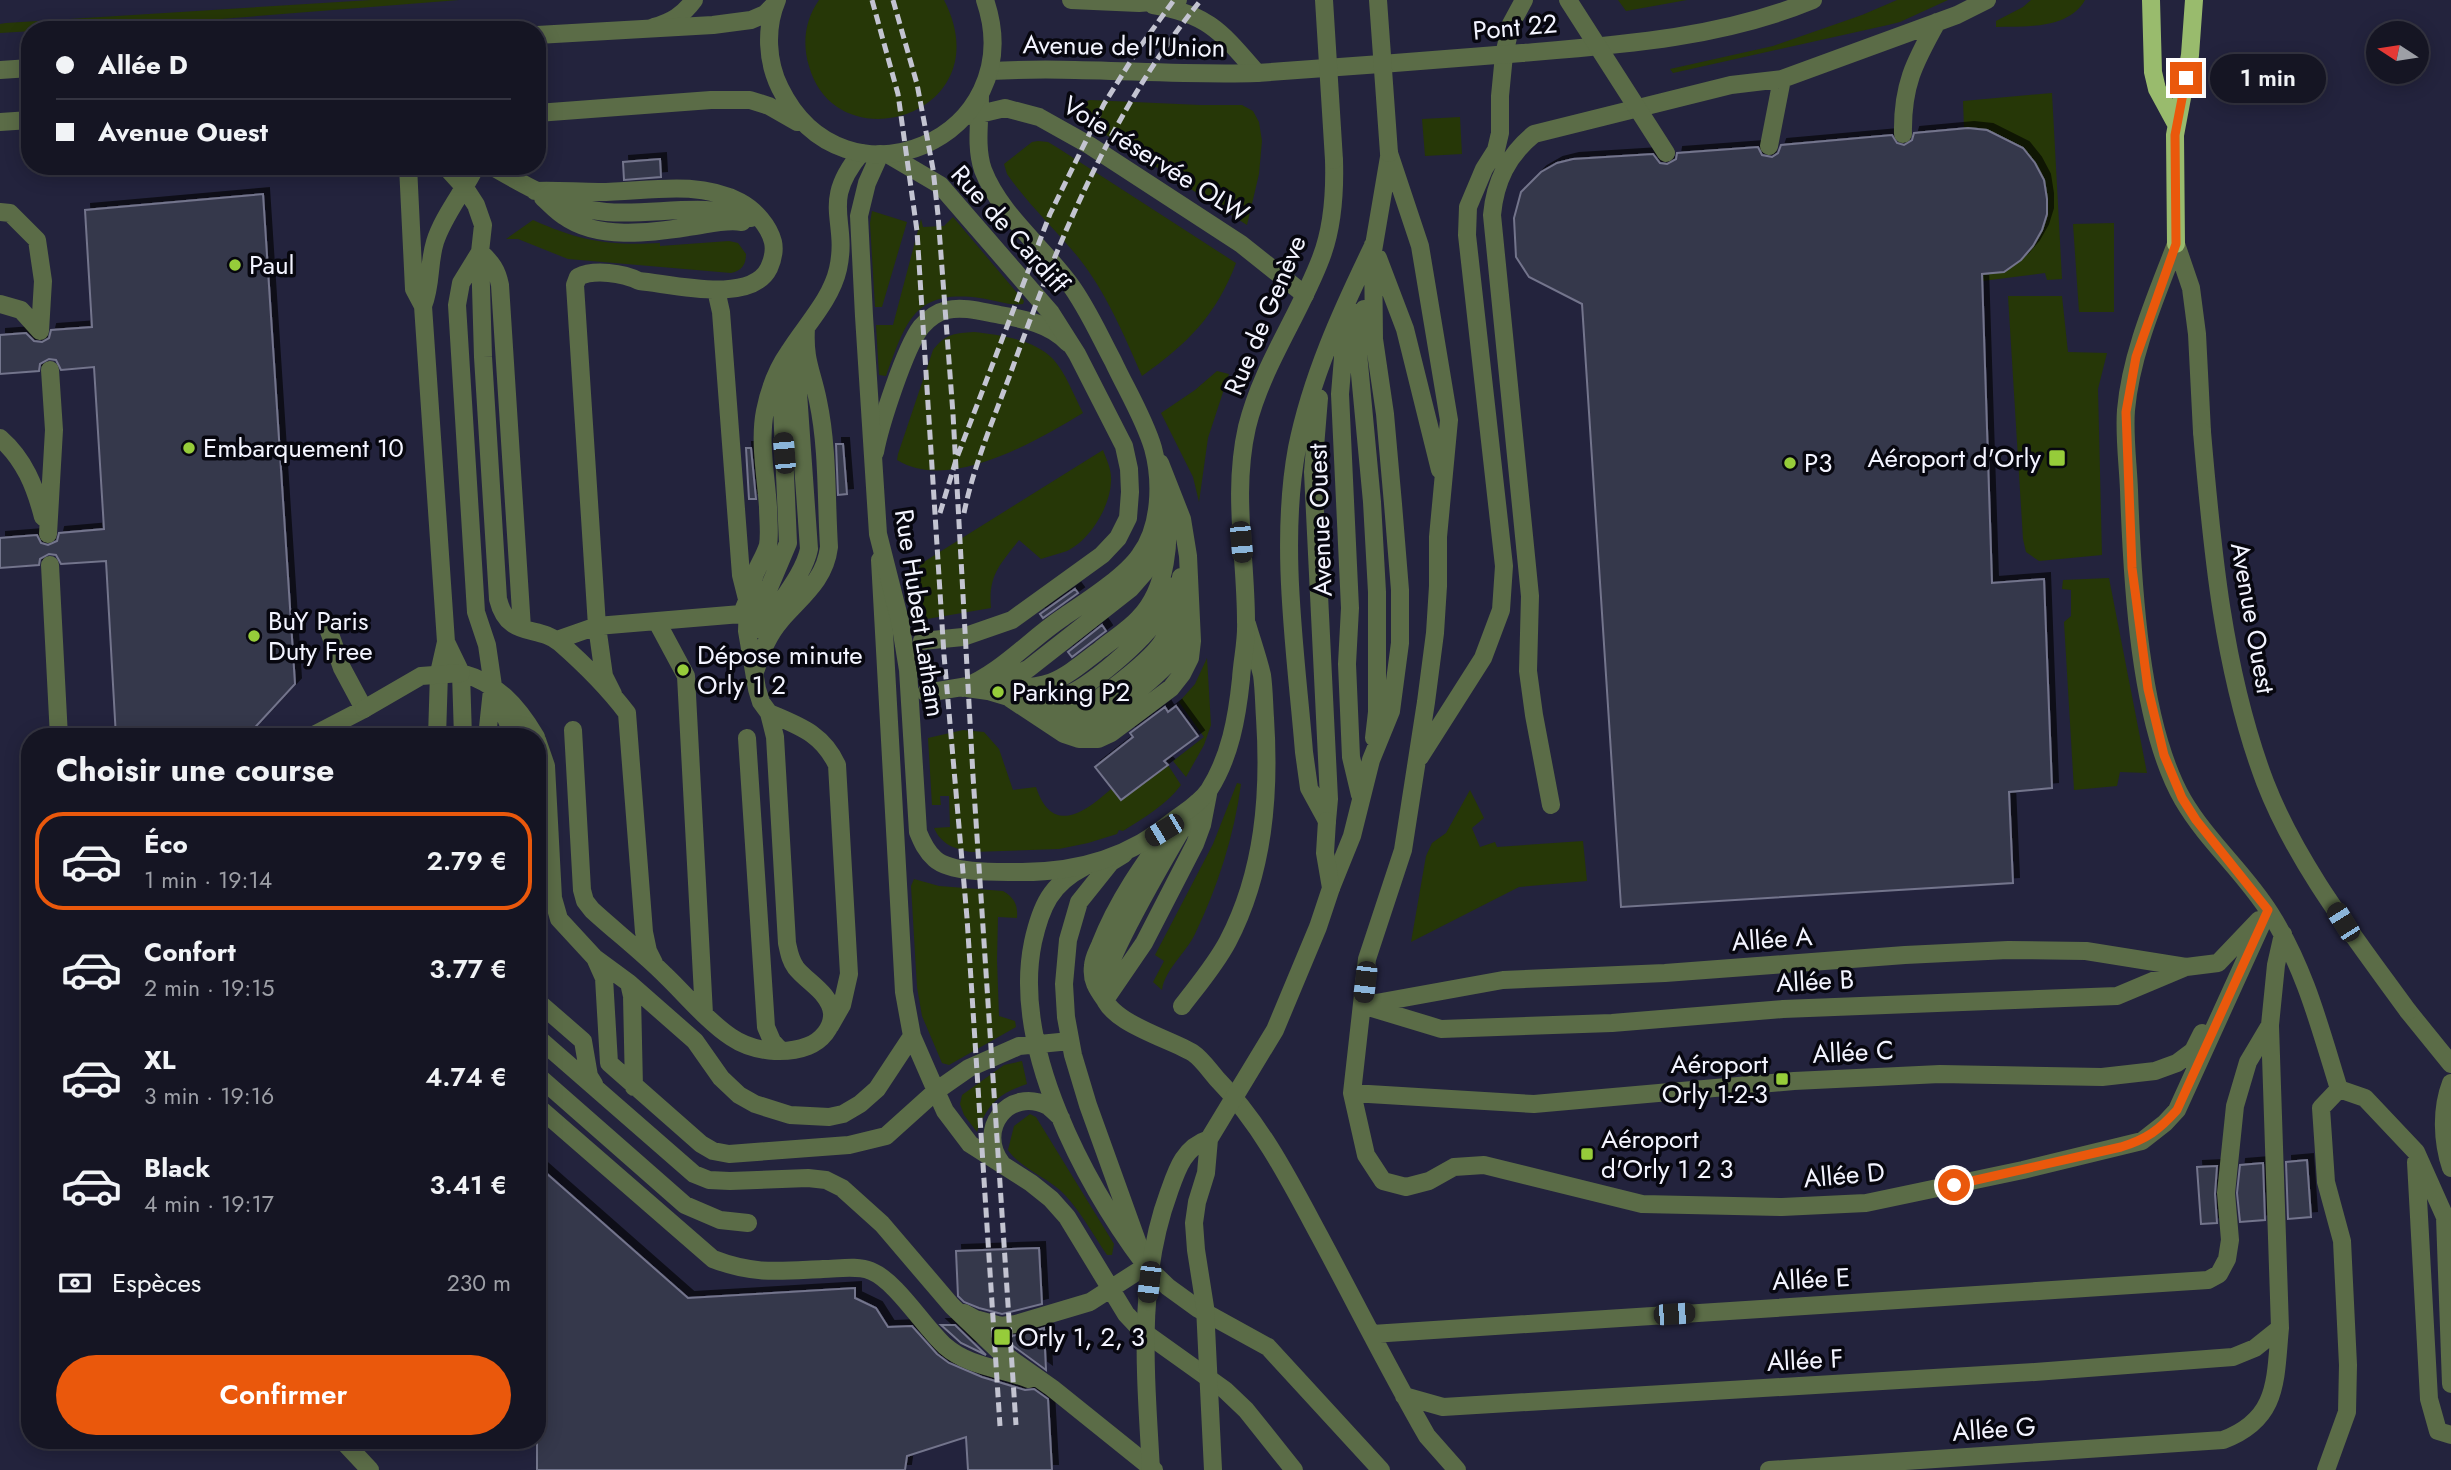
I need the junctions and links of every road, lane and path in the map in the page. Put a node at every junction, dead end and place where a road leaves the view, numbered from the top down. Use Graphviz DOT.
graph roads {
  1 [pos="694,0"];
  2 [pos="985,0"];
  3 [pos="1070,0"];
  4 [pos="1178,0"];
  5 [pos="1324,0"];
  6 [pos="1378,0"];
  7 [pos="1524,0"];
  8 [pos="1568,0"];
  9 [pos="1813,0"];
  10 [pos="1987,0"];
  11 [pos="2151,0"];
  12 [pos="2194,0"];
  13 [pos="776,2"];
  14 [pos="1139,3"];
  15 [pos="1937,22"];
  16 [pos="645,29"];
  17 [pos="546,34"];
  18 [pos="1504,55"];
  19 [pos="21,69"];
  20 [pos="0,70"];
  21 [pos="990,71"];
  22 [pos="1257,74"];
  23 [pos="1782,79"];
  24 [pos="975,109"];
  25 [pos="546,112"];
  26 [pos="21,121"];
  27 [pos="0,122"];
  28 [pos="2176,124"];
  29 [pos="809,129"];
  30 [pos="1903,134"];
  31 [pos="1769,146"];
  32 [pos="861,153"];
  33 [pos="1390,153"];
  34 [pos="1666,153"];
  35 [pos="885,155"];
  36 [pos="408,175"];
  37 [pos="454,175"];
  38 [pos="472,175"];
  39 [pos="507,175"];
  40 [pos="466,188"];
  41 [pos="535,191"];
  42 [pos="0,212"];
  43 [pos="771,233"];
  44 [pos="2176,244"];
  45 [pos="1374,245"];
  46 [pos="480,252"];
  47 [pos="716,290"];
  48 [pos="1305,295"];
  49 [pos="0,304"];
  50 [pos="424,306"];
  51 [pos="806,328"];
  52 [pos="1077,354"];
  53 [pos="1326,355"];
  54 [pos="50,370"];
  55 [pos="0,438"];
  56 [pos="1153,449"];
  57 [pos="874,459"];
  58 [pos="1160,480"];
  59 [pos="1443,483"];
  60 [pos="1182,519"];
  61 [pos="878,534"];
  62 [pos="50,565"];
  63 [pos="748,603"];
  64 [pos="325,620"];
  65 [pos="657,622"];
  66 [pos="1247,624"];
  67 [pos="597,626"];
  68 [pos="557,640"];
  69 [pos="922,641"];
  70 [pos="446,642"];
  71 [pos="755,670"];
  72 [pos="439,673"];
  73 [pos="461,673"];
  74 [pos="493,686"];
  75 [pos="963,688"];
  76 [pos="988,691"];
  77 [pos="926,693"];
  78 [pos="613,694"];
  79 [pos="1023,706"];
  80 [pos="365,709"];
  81 [pos="769,713"];
  82 [pos="59,728"];
  83 [pos="328,728"];
  84 [pos="345,728"];
  85 [pos="437,728"];
  86 [pos="463,728"];
  87 [pos="488,728"];
  88 [pos="510,728"];
  89 [pos="531,728"];
  90 [pos="573,730"];
  91 [pos="747,738"];
  92 [pos="546,766"];
  93 [pos="1414,766"];
  94 [pos="1203,797"];
  95 [pos="1361,797"];
  96 [pos="1551,805"];
  97 [pos="1327,821"];
  98 [pos="1143,851"];
  99 [pos="1084,867"];
  100 [pos="1331,888"];
  101 [pos="2268,910"];
  102 [pos="2283,934"];
  103 [pos="595,958"];
  104 [pos="655,966"];
  105 [pos="2186,967"];
  106 [pos="629,983"];
  107 [pos="1105,1000"];
  108 [pos="1362,1005"];
  109 [pos="1182,1006"];
  110 [pos="546,1009"];
  111 [pos="704,1014"];
  112 [pos="2270,1024"];
  113 [pos="828,1029"];
  114 [pos="912,1036"];
  115 [pos="1070,1041"];
  116 [pos="1037,1043"];
  117 [pos="546,1045"];
  118 [pos="781,1051"];
  119 [pos="2451,1064"];
  120 [pos="546,1083"];
  121 [pos="2451,1083"];
  122 [pos="596,1087"];
  123 [pos="635,1087"];
  124 [pos="2339,1089"];
  125 [pos="936,1091"];
  126 [pos="1352,1093"];
  127 [pos="546,1114"];
  128 [pos="1060,1118"];
  129 [pos="1209,1139"];
  130 [pos="2416,1152"];
  131 [pos="1004,1167"];
  132 [pos="2451,1168"];
  133 [pos="748,1223"];
  134 [pos="1146,1266"];
  135 [pos="1112,1288"];
  136 [pos="952,1306"];
  137 [pos="2280,1328"];
  138 [pos="1372,1334"];
  139 [pos="2451,1384"];
  140 [pos="1052,1388"];
  141 [pos="1404,1396"];
  142 [pos="2451,1436"];
  143 [pos="350,1449"];
  144 [pos="370,1470"];
  145 [pos="1152,1470"];
  146 [pos="1213,1470"];
  147 [pos="1294,1470"];
  148 [pos="1381,1470"];
  149 [pos="1457,1470"];
  150 [pos="1769,1470"];
  151 [pos="2326,1470"];
  1 -- 16 [label="street"];
  2 -- 21 [label="street, Avenue de l'Union"];
  3 -- 14 [label="street, Avenue de l'Union"];
  4 -- 14 [label="street, Avenue de l'Union"];
  5 -- 48 [label="street, Rue de Genève, bridge"];
  6 -- 33 [label="street, Avenue Ouest, bridge"];
  7 -- 18 [label="street"];
  8 -- 34 [label="street, bridge"];
  9 -- 18 [label="street, Pont 22"];
  10 -- 15 [label="street"];
  11 -- 28 [label="main road, Avenue Ouest"];
  12 -- 28 [label="main road, Avenue Ouest"];
  13 -- 16 [label="street, Avenue de l'Union"];
  13 -- 29 [label="street, Avenue de l'Union"];
  14 -- 22 [label="street"];
  15 -- 23 [label="street"];
  15 -- 30 [label="street"];
  16 -- 17 [label="street, Avenue de l'Union"];
  18 -- 22 [label="street, Pont 22"];
  18 -- 93 [label="street"];
  19 -- 20 [label="street"];
  21 -- 22 [label="street, Avenue de l'Union"];
  21 -- 24 [label="street, Avenue de l'Union"];
  23 -- 31 [label="street"];
  23 -- 96 [label="street"];
  24 -- 35 [label="street, Avenue de l'Union"];
  24 -- 48 [label="street, Voie réservée OLW"];
  24 -- 56 [label="street"];
  25 -- 29 [label="street, Avenue de l'Union"];
  26 -- 27 [label="street"];
  28 -- 44 [label="main road, Avenue Ouest"];
  29 -- 32 [label="street, Avenue de l'Union"];
  32 -- 35 [label="street, Avenue de l'Union"];
  32 -- 51 [label="street"];
  33 -- 45 [label="street, Avenue Ouest"];
  33 -- 59 [label="street, Allée D"];
  35 -- 52 [label="street, Rue de Cardiff"];
  35 -- 57 [label="street, Rue Hubert Latham"];
  36 -- 50 [label="street"];
  37 -- 40 [label="street"];
  38 -- 40 [label="street"];
  39 -- 41 [label="street"];
  40 -- 46 [label="street"];
  40 -- 50 [label="street"];
  41 -- 43 [label="street"];
  41 -- 43 [label="street"];
  42 -- 49 [label="street"];
  43 -- 47 [label="street"];
  44 -- 101 [label="street"];
  44 -- 119 [label="street, Avenue Ouest, bridge"];
  45 -- 53 [label="street, Avenue Ouest"];
  45 -- 59 [label="street"];
  45 -- 95 [label="street, Avenue Ouest"];
  45 -- 95 [label="street, Avenue Ouest"];
  46 -- 68 [label="street"];
  46 -- 74 [label="street"];
  47 -- 63 [label="street"];
  47 -- 67 [label="street"];
  48 -- 66 [label="street, Rue de Genève"];
  50 -- 70 [label="street"];
  51 -- 63 [label="street"];
  51 -- 71 [label="street"];
  51 -- 71 [label="street"];
  52 -- 57 [label="street, Rue de Cardiff"];
  52 -- 69 [label="street, Rue de Cardiff"];
  53 -- 97 [label="street, Avenue Ouest"];
  53 -- 97 [label="street, Avenue Ouest"];
  54 -- 55 [label="street"];
  56 -- 58 [label="street"];
  56 -- 60 [label="street"];
  57 -- 61 [label="street, Rue Hubert Latham"];
  58 -- 75 [label="street"];
  58 -- 75 [label="street"];
  58 -- 76 [label="street"];
  59 -- 93 [label="street, Allée D"];
  60 -- 79 [label="street"];
  60 -- 79 [label="street"];
  61 -- 99 [label="street, Rue Hubert Latham"];
  61 -- 114 [label="street"];
  62 -- 82 [label="street"];
  63 -- 65 [label="street"];
  63 -- 71 [label="street"];
  64 -- 80 [label="street"];
  65 -- 67 [label="street"];
  65 -- 111 [label="street"];
  66 -- 94 [label="street, Rue Hubert Latham"];
  66 -- 109 [label="street, Rue de Genève"];
  67 -- 68 [label="street"];
  67 -- 78 [label="street"];
  68 -- 78 [label="street"];
  70 -- 72 [label="street"];
  70 -- 73 [label="street"];
  71 -- 81 [label="street"];
  72 -- 73 [label="street, bridge"];
  72 -- 80 [label="street, bridge"];
  72 -- 85 [label="street"];
  73 -- 74 [label="street"];
  73 -- 86 [label="street"];
  74 -- 87 [label="street"];
  74 -- 88 [label="street"];
  74 -- 89 [label="street"];
  75 -- 76 [label="street"];
  75 -- 77 [label="street"];
  76 -- 79 [label="street"];
  78 -- 104 [label="street"];
  80 -- 83 [label="street"];
  80 -- 84 [label="street"];
  81 -- 113 [label="street"];
  81 -- 113 [label="street"];
  90 -- 104 [label="street"];
  91 -- 118 [label="street"];
  92 -- 103 [label="street"];
  93 -- 108 [label="street, Allée D"];
  94 -- 98 [label="street, Rue Hubert Latham"];
  94 -- 107 [label="street"];
  95 -- 100 [label="street, Avenue Ouest"];
  97 -- 100 [label="street, Avenue Ouest, bridge"];
  98 -- 99 [label="street, Rue Hubert Latham"];
  98 -- 107 [label="street"];
  98 -- 115 [label="street"];
  99 -- 116 [label="street"];
  100 -- 129 [label="street, Avenue Ouest, bridge"];
  101 -- 102 [label="street"];
  101 -- 105 [label="street"];
  101 -- 126 [label="street, Allée C"];
  101 -- 126 [label="street, Allée D"];
  102 -- 112 [label="street"];
  102 -- 124 [label="street"];
  103 -- 106 [label="street"];
  103 -- 123 [label="street"];
  104 -- 111 [label="street"];
  105 -- 108 [label="street, Allée A"];
  105 -- 108 [label="street, Allée B"];
  106 -- 114 [label="street"];
  106 -- 123 [label="street"];
  107 -- 138 [label="street"];
  108 -- 126 [label="street, Allée D"];
  110 -- 122 [label="street"];
  111 -- 118 [label="street"];
  112 -- 137 [label="street"];
  112 -- 138 [label="street, Allée E"];
  113 -- 118 [label="street"];
  114 -- 125 [label="street"];
  115 -- 116 [label="street"];
  115 -- 134 [label="street"];
  116 -- 125 [label="street"];
  116 -- 128 [label="street"];
  117 -- 122 [label="street"];
  120 -- 133 [label="street"];
  121 -- 132 [label="street"];
  122 -- 136 [label="street"];
  123 -- 125 [label="street"];
  124 -- 130 [label="street"];
  124 -- 151 [label="street"];
  125 -- 131 [label="street"];
  127 -- 140 [label="street"];
  128 -- 131 [label="street"];
  128 -- 134 [label="street"];
  129 -- 145 [label="street, Avenue Ouest, bridge"];
  129 -- 146 [label="street, Avenue Ouest, bridge"];
  130 -- 139 [label="street"];
  130 -- 142 [label="street"];
  131 -- 135 [label="street"];
  134 -- 135 [label="street"];
  134 -- 148 [label="street"];
  135 -- 136 [label="street"];
  135 -- 147 [label="street"];
  136 -- 140 [label="street"];
  137 -- 141 [label="street, Allée F"];
  137 -- 150 [label="street, Allée G"];
  138 -- 141 [label="street"];
  140 -- 145 [label="street"];
  141 -- 149 [label="street"];
  143 -- 144 [label="street"];
}
